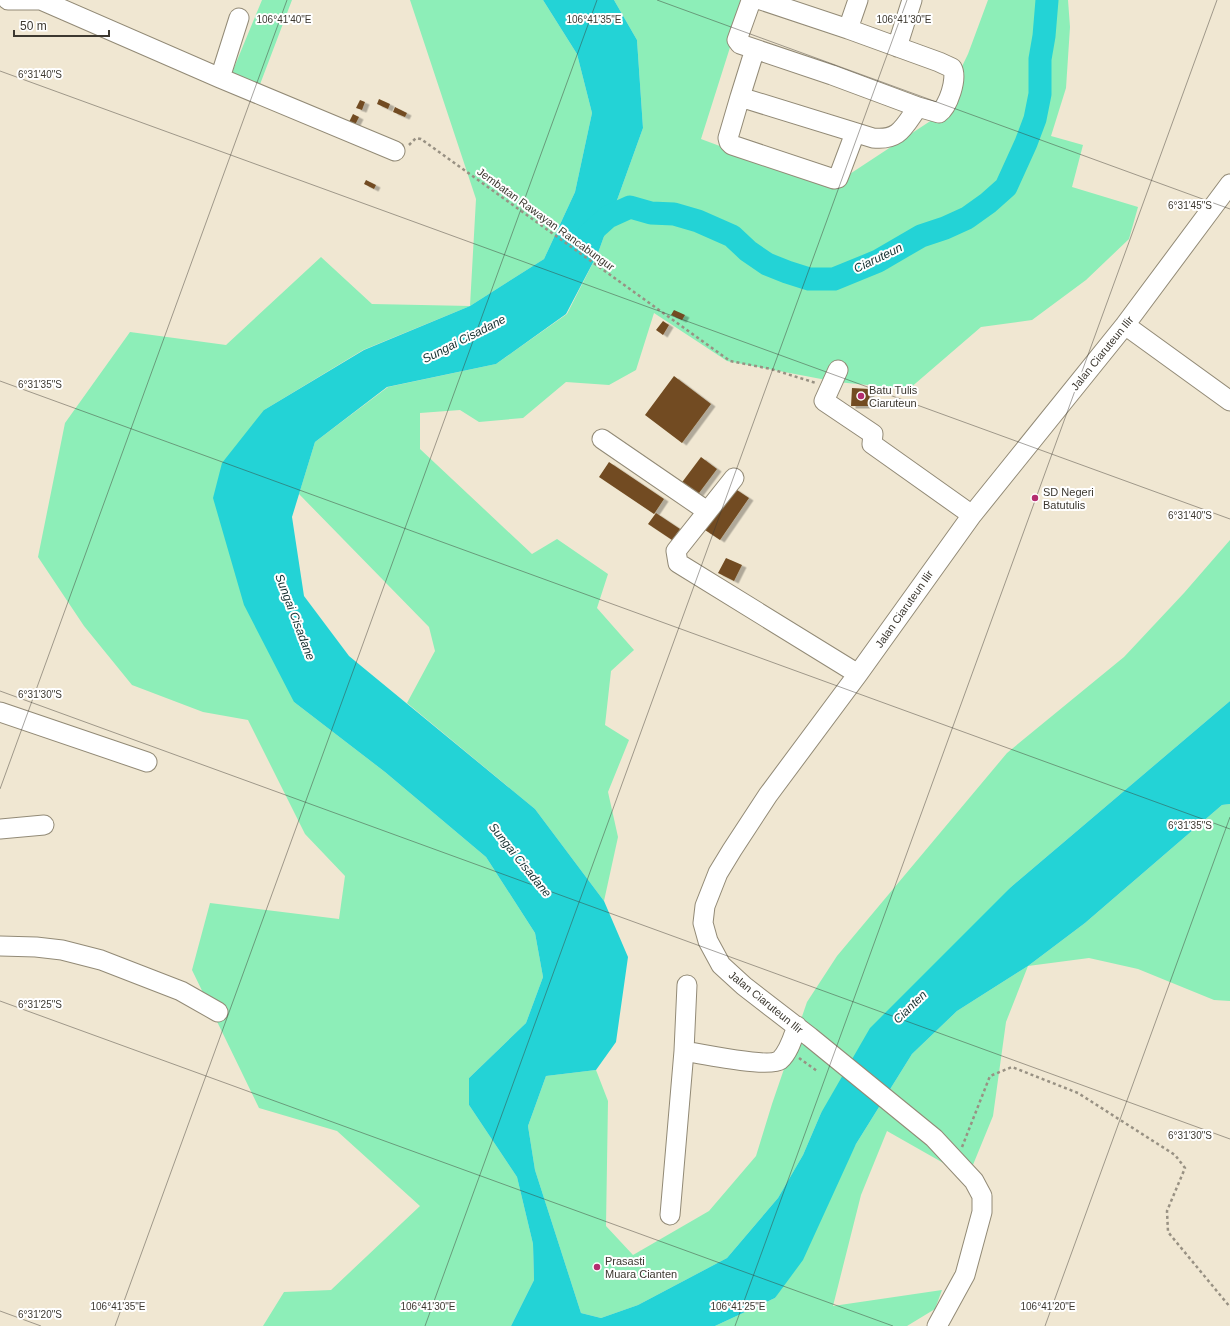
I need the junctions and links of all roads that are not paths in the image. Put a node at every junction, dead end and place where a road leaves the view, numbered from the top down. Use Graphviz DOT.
graph roads {
  1 [pos="8,0"];
  2 [pos="754,0"];
  3 [pos="858,0"];
  4 [pos="912,0"];
  5 [pos="804,7"];
  6 [pos="239,18"];
  7 [pos="848,29"];
  8 [pos="897,47"];
  9 [pos="755,49"];
  10 [pos="220,78"];
  11 [pos="740,97"];
  12 [pos="918,107"];
  13 [pos="855,133"];
  14 [pos="395,151"];
  15 [pos="1230,184"];
  16 [pos="1125,325"];
  17 [pos="838,370"];
  18 [pos="1230,401"];
  19 [pos="602,439"];
  20 [pos="734,478"];
  21 [pos="707,511"];
  22 [pos="972,515"];
  23 [pos="858,674"];
  24 [pos="0,712"];
  25 [pos="147,762"];
  26 [pos="44,825"];
  27 [pos="0,829"];
  28 [pos="0,946"];
  29 [pos="687,985"];
  30 [pos="218,1012"];
  31 [pos="804,1032"];
  32 [pos="684,1052"];
  33 [pos="670,1216"];
  34 [pos="937,1326"];
  1 -- 10 [label="street"];
  2 -- 5 [label="street"];
  2 -- 9 [label="street"];
  3 -- 7 [label="street"];
  4 -- 8 [label="street"];
  5 -- 7 [label="street"];
  6 -- 10 [label="street"];
  7 -- 8 [label="street"];
  8 -- 12 [label="street"];
  9 -- 11 [label="street"];
  9 -- 12 [label="street"];
  10 -- 14 [label="street"];
  11 -- 13 [label="street"];
  11 -- 13 [label="street"];
  12 -- 13 [label="street"];
  15 -- 16 [label="street, Jalan Ciaruteun Ilir"];
  16 -- 18 [label="street"];
  16 -- 22 [label="street, Jalan Ciaruteun Ilir"];
  17 -- 22 [label="street"];
  19 -- 21 [label="street"];
  20 -- 21 [label="street"];
  21 -- 23 [label="street"];
  22 -- 23 [label="street, Jalan Ciaruteun Ilir"];
  23 -- 31 [label="street, Jalan Ciaruteun Ilir"];
  24 -- 25 [label="street"];
  26 -- 27 [label="street"];
  28 -- 30 [label="street"];
  29 -- 32 [label="street"];
  31 -- 32 [label="street"];
  31 -- 34 [label="street, Jalan Ciaruteun Ilir"];
  32 -- 33 [label="street"];
}
